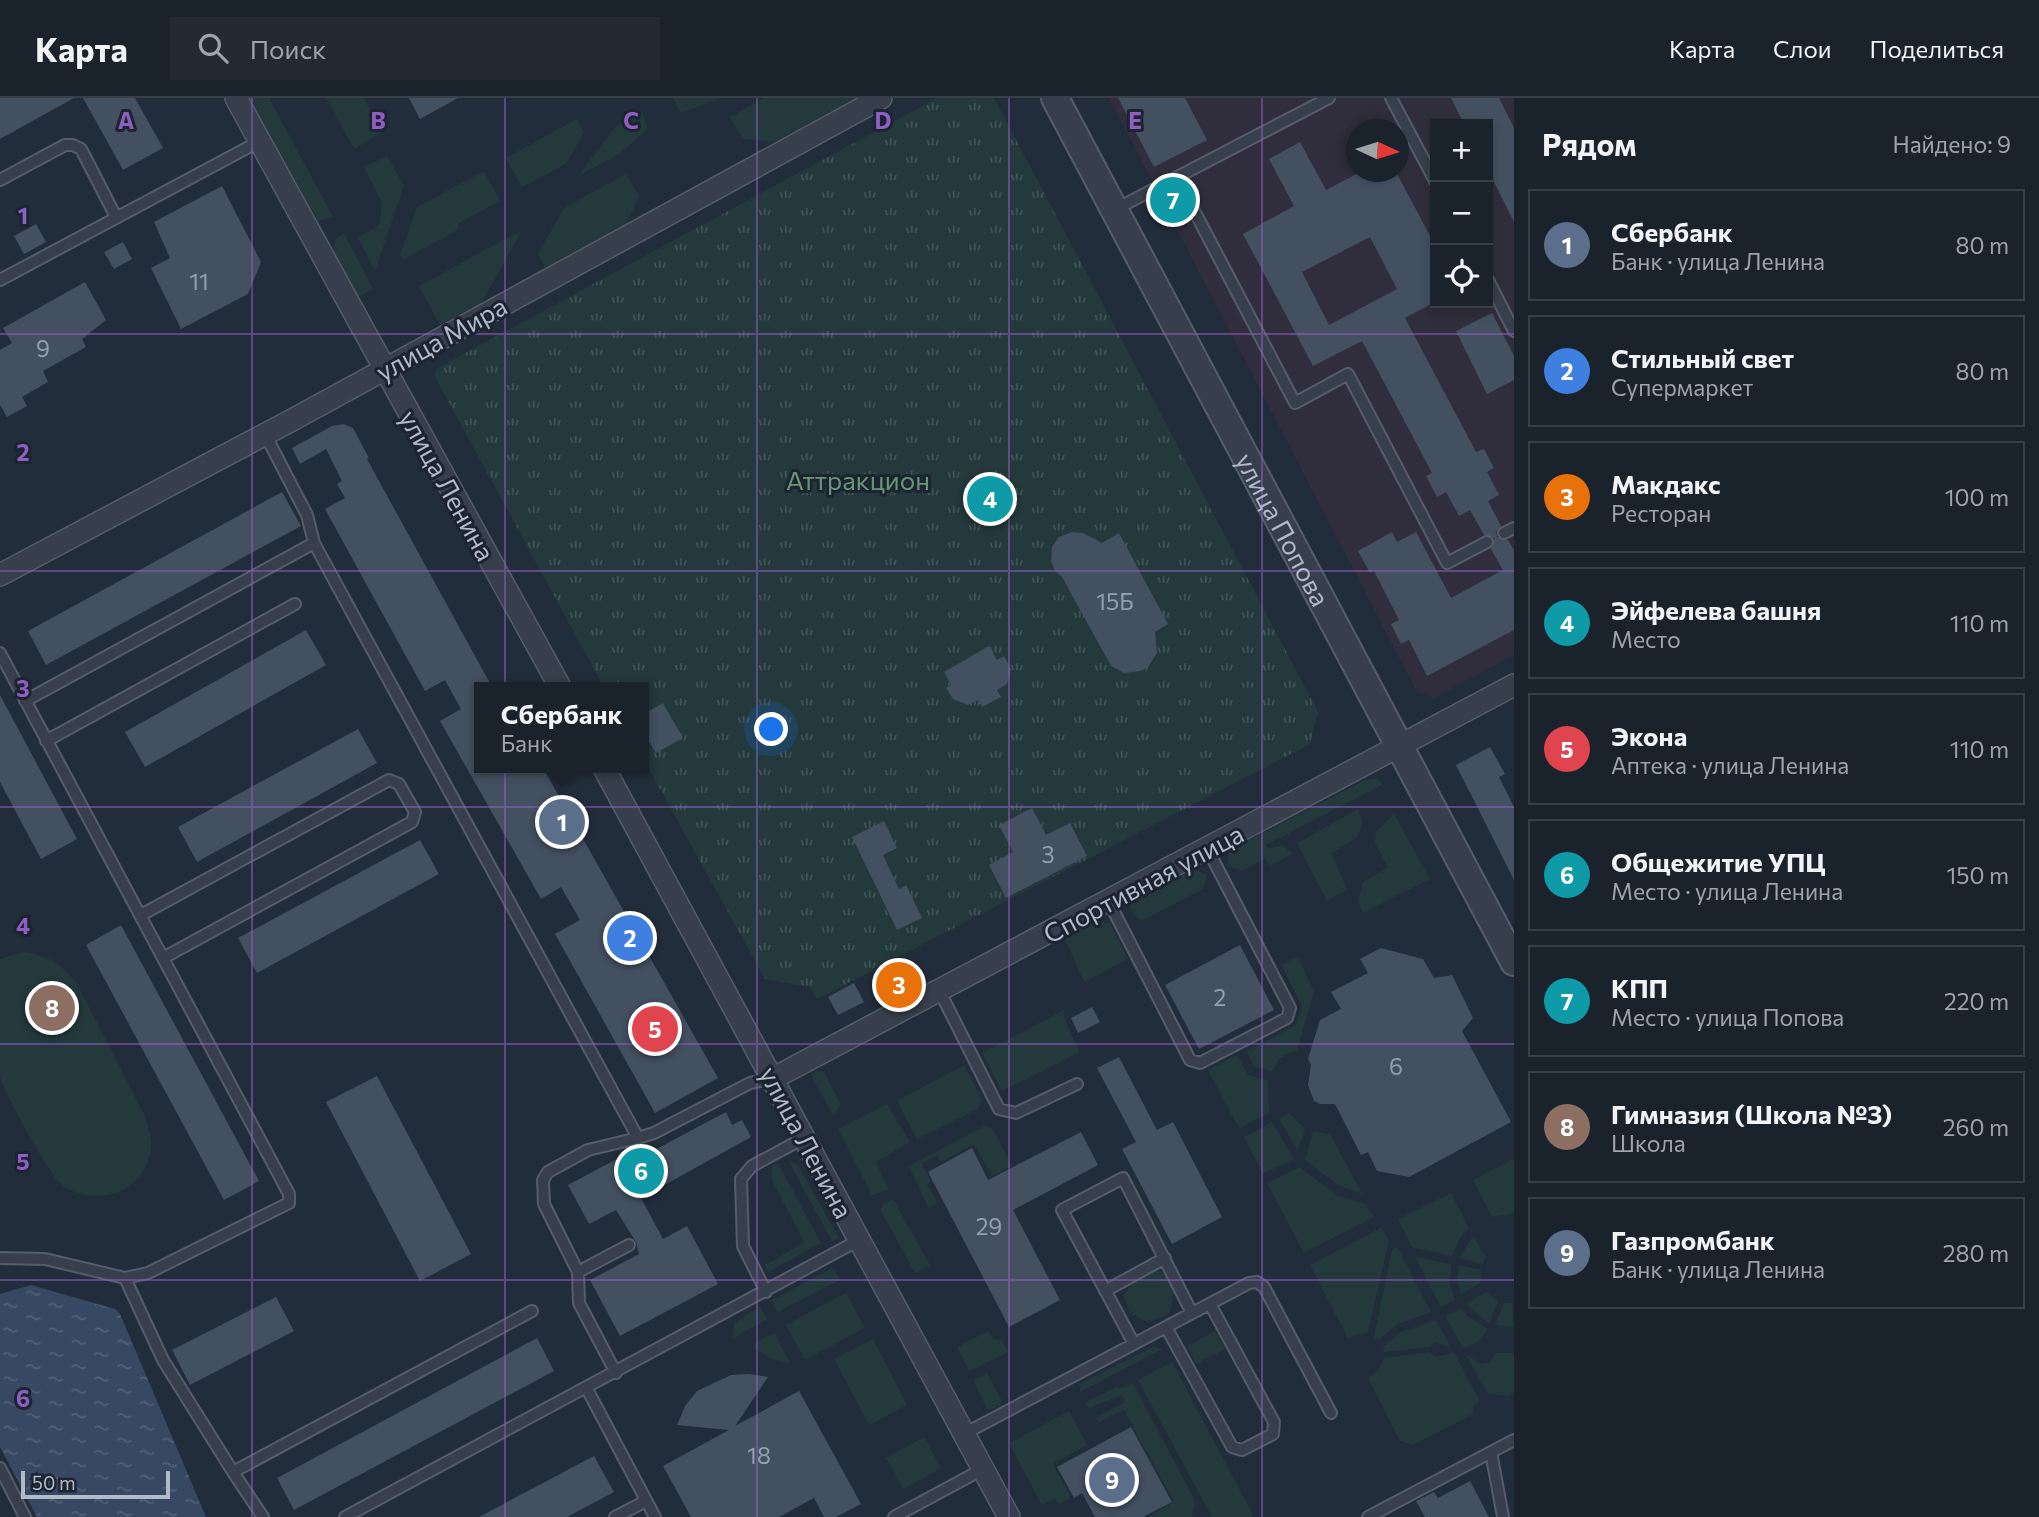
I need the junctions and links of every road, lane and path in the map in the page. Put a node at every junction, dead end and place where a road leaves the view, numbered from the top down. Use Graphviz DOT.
graph roads {
  1 [pos="236,98"];
  2 [pos="881,98"];
  3 [pos="1055,98"];
  4 [pos="1329,98"];
  5 [pos="1391,98"];
  6 [pos="260,141"];
  7 [pos="1430,172"];
  8 [pos="1177,178"];
  9 [pos="0,180"];
  10 [pos="1114,211"];
  11 [pos="116,217"];
  12 [pos="0,280"];
  13 [pos="1493,290"];
  14 [pos="1514,331"];
  15 [pos="384,370"];
  16 [pos="265,434"];
  17 [pos="1488,542"];
  18 [pos="314,543"];
  19 [pos="0,575"];
  20 [pos="295,604"];
  21 [pos="0,653"];
  22 [pos="557,682"];
  23 [pos="1514,685"];
  24 [pos="25,701"];
  25 [pos="46,740"];
  26 [pos="1398,748"];
  27 [pos="607,773"];
  28 [pos="1208,850"];
  29 [pos="1108,900"];
  30 [pos="141,915"];
  31 [pos="163,958"];
  32 [pos="1514,962"];
  33 [pos="939,990"];
  34 [pos="772,1079"];
  35 [pos="1077,1084"];
  36 [pos="638,1138"];
  37 [pos="804,1138"];
  38 [pos="859,1240"];
  39 [pos="629,1245"];
  40 [pos="0,1258"];
  41 [pos="1165,1258"];
  42 [pos="578,1272"];
  43 [pos="125,1278"];
  44 [pos="1105,1291"];
  45 [pos="765,1292"];
  46 [pos="1210,1304"];
  47 [pos="532,1311"];
  48 [pos="1192,1313"];
  49 [pos="1166,1327"];
  50 [pos="1134,1344"];
  51 [pos="616,1373"];
  52 [pos="587,1389"];
  53 [pos="1331,1413"];
  54 [pos="964,1434"];
  55 [pos="1514,1440"];
  56 [pos="1491,1452"];
  57 [pos="0,1468"];
  58 [pos="983,1469"];
  59 [pos="233,1472"];
  60 [pos="646,1501"];
  61 [pos="25,1517"];
  62 [pos="263,1517"];
  63 [pos="345,1517"];
  64 [pos="615,1517"];
  65 [pos="655,1517"];
  66 [pos="894,1517"];
  67 [pos="1009,1517"];
  68 [pos="1368,1517"];
  69 [pos="1503,1517"];
  1 -- 6 [label="street, улица Ленина"];
  2 -- 15 [label="street, улица Мира"];
  3 -- 10 [label="street, улица Попова"];
  4 -- 8 [label="lane"];
  5 -- 7 [label="lane"];
  6 -- 11 [label="lane"];
  6 -- 15 [label="street, улица Ленина"];
  8 -- 10 [label="lane"];
  8 -- 17 [label="lane"];
  9 -- 11 [label="lane"];
  10 -- 26 [label="street, улица Попова"];
  11 -- 12 [label="lane"];
  13 -- 14 [label="lane"];
  15 -- 16 [label="street, улица Мира"];
  15 -- 22 [label="street, улица Ленина"];
  16 -- 18 [label="lane"];
  16 -- 19 [label="street, улица Мира"];
  18 -- 24 [label="lane"];
  18 -- 36 [label="lane"];
  20 -- 25 [label="lane"];
  21 -- 24 [label="lane"];
  23 -- 26 [label="street, Спортивная улица"];
  24 -- 25 [label="lane"];
  25 -- 30 [label="lane"];
  26 -- 28 [label="street, Спортивная улица"];
  26 -- 32 [label="street, улица Попова"];
  27 -- 34 [label="street, улица Ленина"];
  28 -- 29 [label="street, Спортивная улица"];
  28 -- 29 [label="lane"];
  29 -- 33 [label="street, Спортивная улица"];
  30 -- 31 [label="lane"];
  30 -- 31 [label="lane"];
  31 -- 43 [label="lane"];
  33 -- 34 [label="street, Спортивная улица"];
  33 -- 35 [label="lane"];
  34 -- 36 [label="lane"];
  34 -- 37 [label="street, улица Ленина"];
  36 -- 42 [label="lane"];
  37 -- 38 [label="street, улица Ленина"];
  37 -- 45 [label="lane"];
  38 -- 45 [label="lane"];
  38 -- 54 [label="street, улица Ленина"];
  39 -- 42 [label="lane"];
  40 -- 43 [label="lane"];
  41 -- 44 [label="lane"];
  41 -- 44 [label="lane"];
  41 -- 48 [label="lane"];
  42 -- 51 [label="lane"];
  43 -- 59 [label="lane"];
  44 -- 50 [label="lane"];
  45 -- 51 [label="lane"];
  46 -- 48 [label="lane"];
  46 -- 49 [label="lane"];
  46 -- 53 [label="lane"];
  47 -- 59 [label="lane"];
  48 -- 49 [label="lane"];
  49 -- 50 [label="lane"];
  50 -- 54 [label="lane"];
  51 -- 52 [label="lane"];
  52 -- 60 [label="lane"];
  52 -- 63 [label="lane"];
  54 -- 58 [label="street, улица Ленина"];
  55 -- 56 [label="lane"];
  56 -- 68 [label="lane"];
  56 -- 69 [label="lane"];
  57 -- 61 [label="lane"];
  58 -- 66 [label="lane"];
  58 -- 67 [label="street, улица Ленина"];
  59 -- 62 [label="lane"];
  60 -- 64 [label="lane"];
  60 -- 65 [label="lane"];
}
